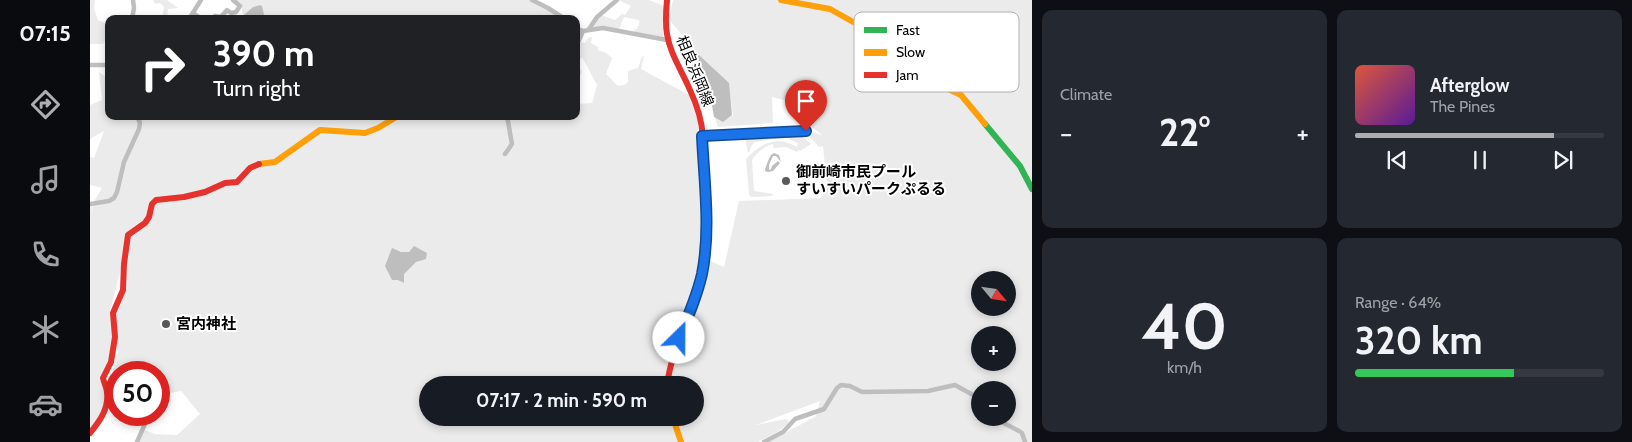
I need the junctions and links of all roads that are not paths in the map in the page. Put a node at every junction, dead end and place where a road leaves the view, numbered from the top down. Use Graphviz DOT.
graph roads {
  1 [pos="133,0"];
  2 [pos="201,0"];
  3 [pos="233,0"];
  4 [pos="532,0"];
  5 [pos="617,0"];
  6 [pos="667,0"];
  7 [pos="781,0"];
  8 [pos="193,12"];
  9 [pos="133,15"];
  10 [pos="191,15"];
  11 [pos="197,15"];
  12 [pos="223,15"];
  13 [pos="559,15"];
  14 [pos="854,22"];
  15 [pos="589,29"];
  16 [pos="580,30"];
  17 [pos="583,31"];
  18 [pos="580,38"];
  19 [pos="667,40"];
  20 [pos="90,65"];
  21 [pos="105,65"];
  22 [pos="955,92"];
  23 [pos="139,120"];
  24 [pos="391,120"];
  25 [pos="508,120"];
  26 [pos="806,131"];
  27 [pos="702,136"];
  28 [pos="504,154"];
  29 [pos="1032,189"];
  30 [pos="90,204"];
  31 [pos="111,361"];
  32 [pos="668,376"];
  33 [pos="971,393"];
  34 [pos="105,406"];
  35 [pos="144,426"];
  36 [pos="676,426"];
  37 [pos="1012,426"];
  38 [pos="90,434"];
  39 [pos="137,442"];
  40 [pos="681,442"];
  41 [pos="764,442"];
  42 [pos="1025,442"];
  1 -- 9 [label="street"];
  2 -- 8 [label="street"];
  3 -- 12 [label="street"];
  4 -- 13 [label="street"];
  5 -- 15 [label="street"];
  6 -- 19 [label="street, 相良浜岡線"];
  7 -- 14 [label="street"];
  8 -- 10 [label="street"];
  8 -- 11 [label="street"];
  15 -- 17 [label="street"];
  15 -- 19 [label="street"];
  16 -- 17 [label="street"];
  17 -- 18 [label="street"];
  19 -- 27 [label="street, 相良浜岡線"];
  20 -- 21 [label="street"];
  22 -- 29 [label="street"];
  23 -- 30 [label="street"];
  24 -- 31 [label="street"];
  25 -- 28 [label="street"];
  26 -- 27 [label="street"];
  27 -- 32 [label="street, 相良浜岡線"];
  33 -- 41 [label="street"];
  34 -- 38 [label="street"];
  35 -- 39 [label="street"];
  36 -- 40 [label="street"];
  37 -- 42 [label="street"];
}
